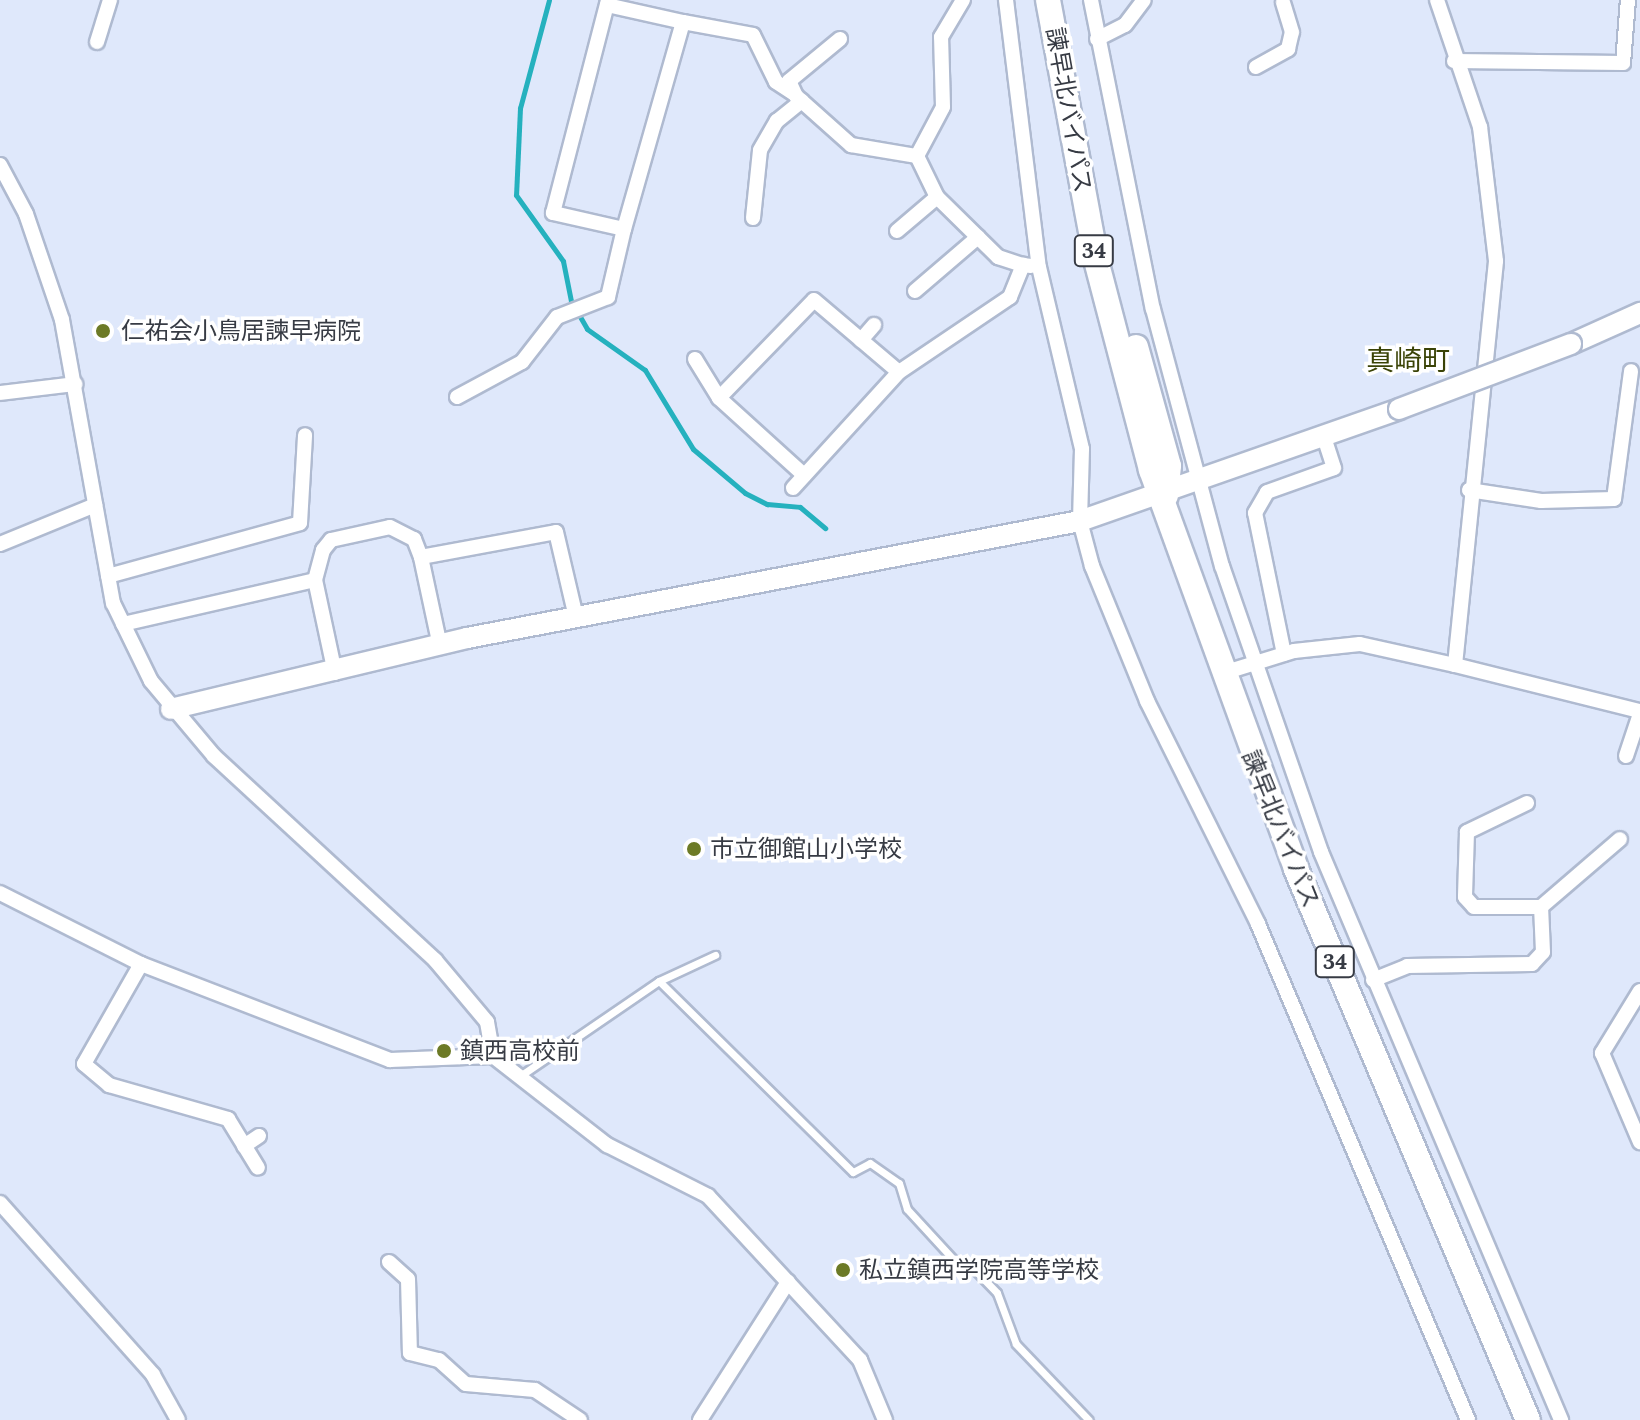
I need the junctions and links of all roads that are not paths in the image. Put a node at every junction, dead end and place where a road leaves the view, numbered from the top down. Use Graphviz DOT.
graph roads {
  1 [pos="110,0"];
  2 [pos="963,0"];
  3 [pos="1006,0"];
  4 [pos="1048,0"];
  5 [pos="1063,0"];
  6 [pos="1091,0"];
  7 [pos="1144,0"];
  8 [pos="1437,0"];
  9 [pos="1628,0"];
  10 [pos="1281,1"];
  11 [pos="608,2"];
  12 [pos="683,22"];
  13 [pos="840,39"];
  14 [pos="1097,39"];
  15 [pos="97,42"];
  16 [pos="1454,61"];
  17 [pos="1256,67"];
  18 [pos="799,98"];
  19 [pos="917,156"];
  20 [pos="0,165"];
  21 [pos="937,197"];
  22 [pos="753,218"];
  23 [pos="624,229"];
  24 [pos="897,231"];
  25 [pos="978,237"];
  26 [pos="1023,265"];
  27 [pos="1039,267"];
  28 [pos="935,297"];
  29 [pos="1640,313"];
  30 [pos="874,325"];
  31 [pos="861,340"];
  32 [pos="695,359"];
  33 [pos="1631,371"];
  34 [pos="899,372"];
  35 [pos="75,384"];
  36 [pos="0,393"];
  37 [pos="457,397"];
  38 [pos="719,398"];
  39 [pos="1640,425"];
  40 [pos="1623,429"];
  41 [pos="305,435"];
  42 [pos="1324,437"];
  43 [pos="804,475"];
  44 [pos="1197,484"];
  45 [pos="793,488"];
  46 [pos="1469,490"];
  47 [pos="1166,496"];
  48 [pos="95,505"];
  49 [pos="1080,521"];
  50 [pos="0,544"];
  51 [pos="421,557"];
  52 [pos="108,576"];
  53 [pos="315,580"];
  54 [pos="576,617"];
  55 [pos="123,624"];
  56 [pos="440,646"];
  57 [pos="1284,654"];
  58 [pos="1258,663"];
  59 [pos="1455,665"];
  60 [pos="335,673"];
  61 [pos="1223,673"];
  62 [pos="171,709"];
  63 [pos="1640,713"];
  64 [pos="1626,756"];
  65 [pos="1527,803"];
  66 [pos="1620,839"];
  67 [pos="0,893"];
  68 [pos="1541,907"];
  69 [pos="715,955"];
  70 [pos="141,964"];
  71 [pos="1373,980"];
  72 [pos="659,981"];
  73 [pos="1640,991"];
  74 [pos="493,1056"];
  75 [pos="520,1076"];
  76 [pos="259,1136"];
  77 [pos="1640,1142"];
  78 [pos="244,1146"];
  79 [pos="258,1168"];
  80 [pos="0,1203"];
  81 [pos="389,1262"];
  82 [pos="788,1282"];
  83 [pos="178,1420"];
  84 [pos="580,1420"];
  85 [pos="700,1420"];
  86 [pos="885,1420"];
  87 [pos="1089,1420"];
  88 [pos="1468,1420"];
  89 [pos="1528,1420"];
  90 [pos="1561,1420"];
  1 -- 15 [label="street"];
  2 -- 19 [label="street"];
  3 -- 27 [label="street"];
  4 -- 47 [label="highway, 諫早北バイパス / 34"];
  5 -- 47 [label="highway, 諫早北バイパス / 34"];
  6 -- 14 [label="street"];
  7 -- 14 [label="street"];
  8 -- 16 [label="street"];
  9 -- 16 [label="street"];
  10 -- 17 [label="street"];
  11 -- 12 [label="street"];
  11 -- 23 [label="street"];
  12 -- 18 [label="street"];
  12 -- 23 [label="street"];
  13 -- 18 [label="street"];
  14 -- 44 [label="street"];
  16 -- 46 [label="street"];
  18 -- 19 [label="street"];
  18 -- 22 [label="street"];
  19 -- 21 [label="street"];
  20 -- 35 [label="street"];
  21 -- 24 [label="street"];
  21 -- 25 [label="street"];
  23 -- 37 [label="street"];
  25 -- 26 [label="street"];
  25 -- 28 [label="street"];
  26 -- 27 [label="street"];
  26 -- 34 [label="street"];
  27 -- 49 [label="street"];
  29 -- 42 [label="street, bridge"];
  30 -- 31 [label="street"];
  31 -- 34 [label="street"];
  31 -- 38 [label="street"];
  32 -- 38 [label="street"];
  33 -- 40 [label="street"];
  34 -- 43 [label="street"];
  35 -- 36 [label="street"];
  35 -- 48 [label="street"];
  38 -- 43 [label="street"];
  39 -- 40 [label="street"];
  40 -- 46 [label="street"];
  41 -- 52 [label="street"];
  42 -- 44 [label="street"];
  42 -- 57 [label="street"];
  43 -- 45 [label="street"];
  44 -- 47 [label="street"];
  44 -- 58 [label="street"];
  46 -- 59 [label="street"];
  47 -- 49 [label="street"];
  47 -- 61 [label="highway, 諫早北バイパス / 34"];
  48 -- 50 [label="street"];
  48 -- 52 [label="street"];
  49 -- 54 [label="street"];
  49 -- 88 [label="street"];
  51 -- 53 [label="street"];
  51 -- 54 [label="street"];
  51 -- 56 [label="street"];
  52 -- 55 [label="street"];
  53 -- 55 [label="street"];
  53 -- 60 [label="street"];
  54 -- 56 [label="street"];
  55 -- 62 [label="street"];
  56 -- 60 [label="street"];
  57 -- 58 [label="street"];
  57 -- 59 [label="street"];
  58 -- 61 [label="street"];
  58 -- 71 [label="street"];
  59 -- 63 [label="street"];
  60 -- 62 [label="street"];
  61 -- 89 [label="highway, 諫早北バイパス / 34"];
  62 -- 74 [label="street"];
  63 -- 64 [label="street"];
  65 -- 68 [label="street"];
  66 -- 68 [label="street"];
  67 -- 70 [label="street"];
  68 -- 71 [label="street"];
  69 -- 72 [label="lane"];
  70 -- 74 [label="street"];
  70 -- 78 [label="street"];
  71 -- 90 [label="street"];
  72 -- 75 [label="lane"];
  72 -- 87 [label="lane"];
  73 -- 77 [label="street"];
  74 -- 75 [label="street"];
  75 -- 82 [label="street"];
  76 -- 78 [label="street"];
  78 -- 79 [label="street"];
  80 -- 83 [label="street"];
  81 -- 84 [label="street"];
  82 -- 85 [label="street"];
  82 -- 86 [label="street"];
}
